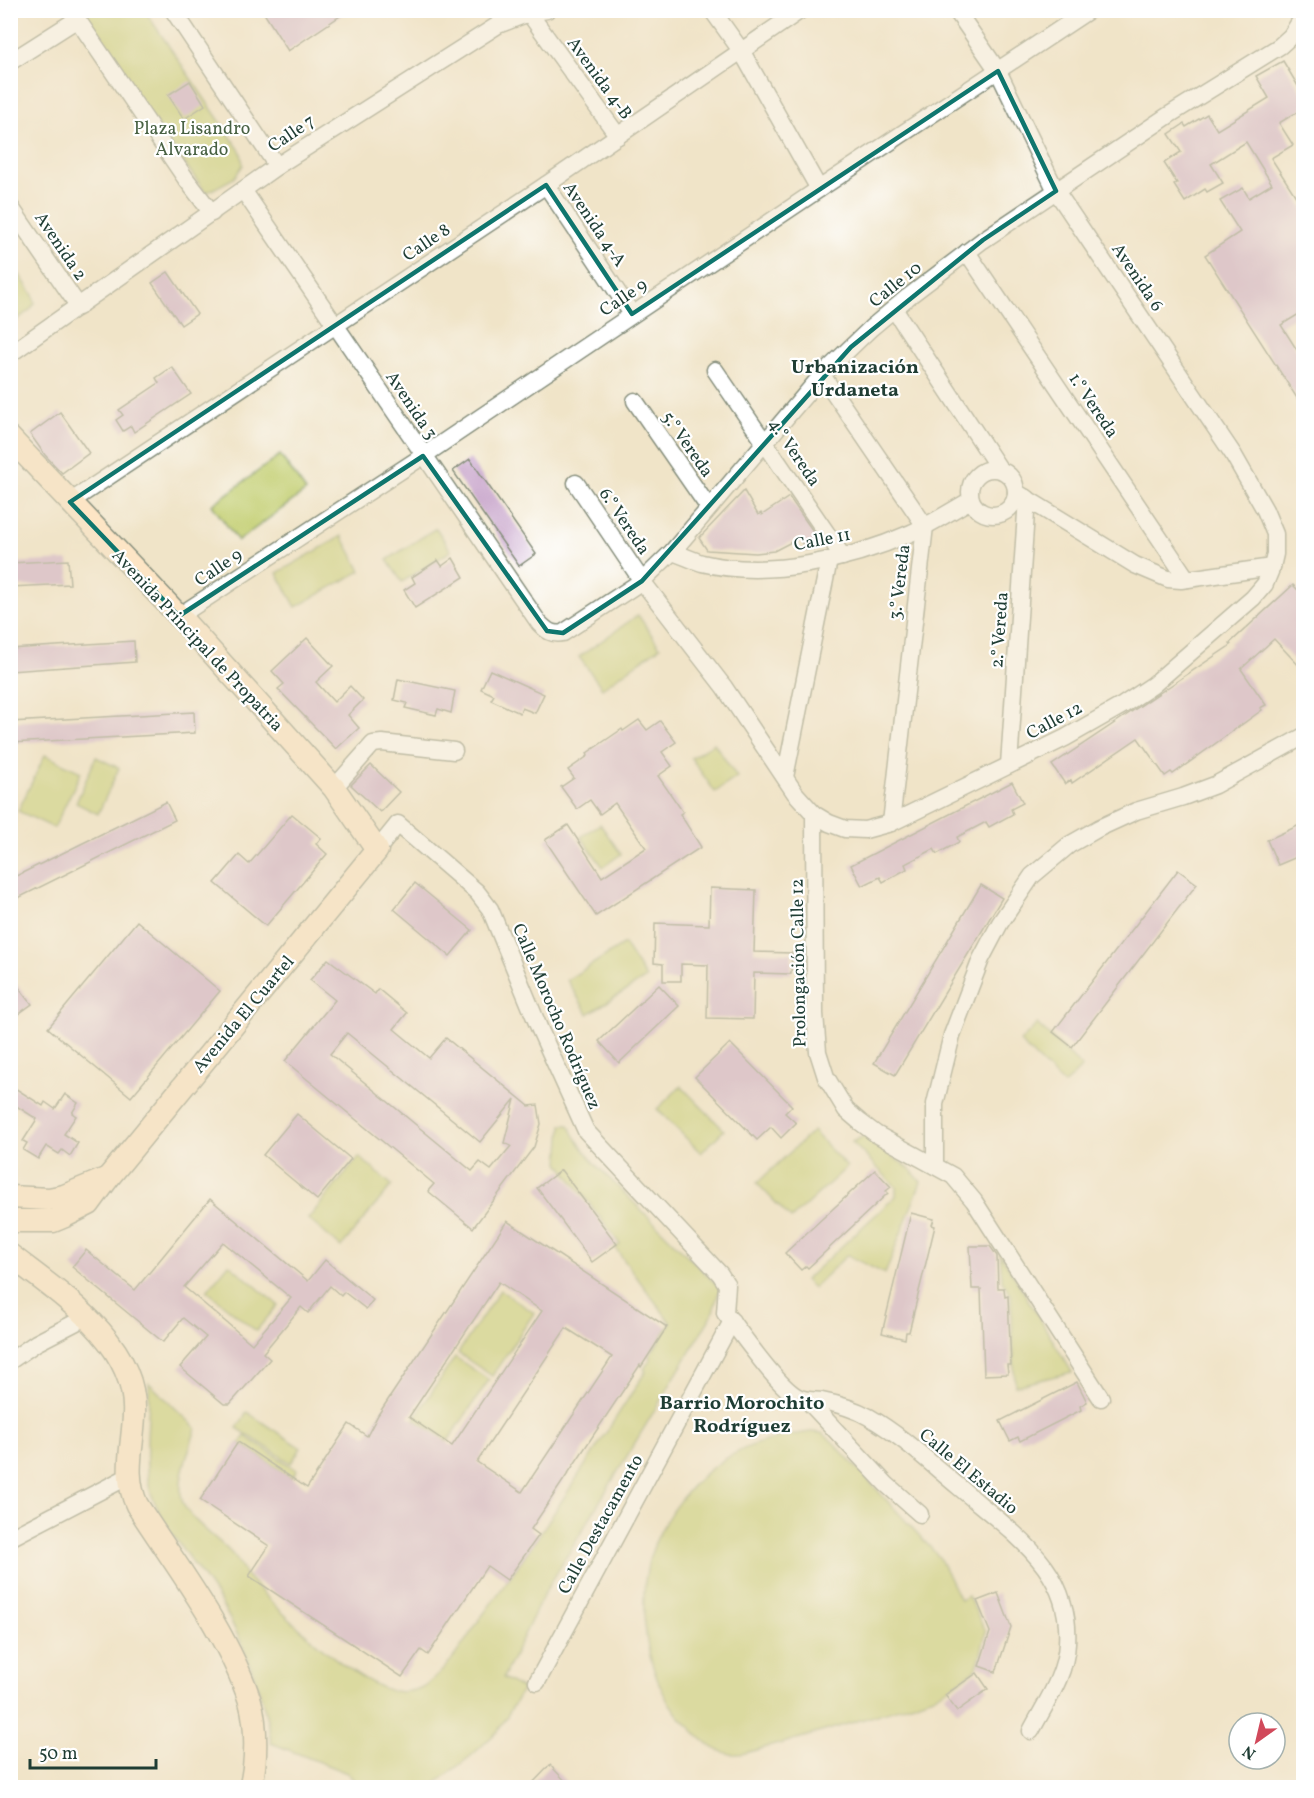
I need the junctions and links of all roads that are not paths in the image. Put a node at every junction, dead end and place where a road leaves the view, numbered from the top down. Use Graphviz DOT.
graph roads {
  1 [pos="173,10"];
  2 [pos="547,10"];
  3 [pos="712,10"];
  4 [pos="801,10"];
  5 [pos="956,10"];
  6 [pos="1089,10"];
  7 [pos="529,13"];
  8 [pos="74,15"];
  9 [pos="1304,15"];
  10 [pos="742,52"];
  11 [pos="10,62"];
  12 [pos="998,71"];
  13 [pos="618,136"];
  14 [pos="277,166"];
  15 [pos="546,185"];
  16 [pos="819,189"];
  17 [pos="243,190"];
  18 [pos="1056,191"];
  19 [pos="10,206"];
  20 [pos="212,213"];
  21 [pos="967,252"];
  22 [pos="79,307"];
  23 [pos="894,309"];
  24 [pos="632,315"];
  25 [pos="336,325"];
  26 [pos="10,354"];
  27 [pos="715,370"];
  28 [pos="822,375"];
  29 [pos="635,401"];
  30 [pos="10,438"];
  31 [pos="765,442"];
  32 [pos="423,456"];
  33 [pos="1000,470"];
  34 [pos="576,483"];
  35 [pos="1022,495"];
  36 [pos="971,500"];
  37 [pos="70,502"];
  38 [pos="709,508"];
  39 [pos="925,526"];
  40 [pos="672,552"];
  41 [pos="836,558"];
  42 [pos="1272,567"];
  43 [pos="1187,579"];
  44 [pos="642,581"];
  45 [pos="179,616"];
  46 [pos="555,635"];
  47 [pos="1304,736"];
  48 [pos="454,751"];
  49 [pos="1009,765"];
  50 [pos="785,777"];
  51 [pos="334,788"];
  52 [pos="814,814"];
  53 [pos="891,823"];
  54 [pos="377,850"];
  55 [pos="935,1166"];
  56 [pos="108,1178"];
  57 [pos="10,1197"];
  58 [pos="10,1221"];
  59 [pos="10,1255"];
  60 [pos="88,1316"];
  61 [pos="729,1317"];
  62 [pos="10,1361"];
  63 [pos="1101,1398"];
  64 [pos="808,1401"];
  65 [pos="129,1476"];
  66 [pos="920,1514"];
  67 [pos="10,1538"];
  68 [pos="537,1683"];
  69 [pos="1031,1731"];
  70 [pos="250,1788"];
  1 -- 14 [label="street"];
  2 -- 7 [label="street, Calle 7"];
  3 -- 10 [label="street"];
  4 -- 10 [label="street, Calle 8"];
  5 -- 12 [label="street, Avenida 6"];
  6 -- 12 [label="street, Calle 9"];
  7 -- 13 [label="street, Avenida 4-B"];
  7 -- 14 [label="street, Calle 7"];
  8 -- 11 [label="street"];
  8 -- 20 [label="street"];
  9 -- 18 [label="street, Calle 10"];
  10 -- 13 [label="street, Calle 8"];
  10 -- 16 [label="street"];
  12 -- 16 [label="street, Calle 9"];
  12 -- 18 [label="street, Avenida 6"];
  13 -- 15 [label="street, Calle 8"];
  14 -- 17 [label="street, Calle 7"];
  15 -- 24 [label="street, Avenida 4-A"];
  15 -- 25 [label="street, Calle 8"];
  16 -- 24 [label="street, Calle 9"];
  17 -- 20 [label="street, Calle 7"];
  17 -- 25 [label="street, Avenida 3"];
  18 -- 21 [label="street, Calle 10"];
  18 -- 42 [label="street, Avenida 6"];
  19 -- 22 [label="street, Avenida 2"];
  20 -- 22 [label="street, Calle 7"];
  21 -- 23 [label="street, Calle 10"];
  21 -- 43 [label="street, 1.° Vereda"];
  22 -- 26 [label="street, Calle 7"];
  23 -- 28 [label="street, Calle 10"];
  23 -- 33 [label="street"];
  24 -- 32 [label="street, Calle 9"];
  25 -- 32 [label="street, Avenida 3"];
  25 -- 37 [label="street, Calle 8"];
  27 -- 31 [label="street, 4.° Vereda"];
  28 -- 31 [label="street, Calle 10"];
  28 -- 39 [label="street, 3.° Vereda"];
  29 -- 38 [label="street, 5.° Vereda"];
  30 -- 37 [label="main road, Avenida Principal de Propatria"];
  31 -- 38 [label="street, Calle 10"];
  31 -- 41 [label="street, 4.° Vereda"];
  32 -- 45 [label="street, Calle 9"];
  32 -- 46 [label="street, Avenida 3"];
  33 -- 35 [label="street"];
  33 -- 36 [label="street"];
  34 -- 44 [label="street, 6.° Vereda"];
  35 -- 36 [label="street"];
  35 -- 43 [label="street"];
  35 -- 49 [label="street, 2.° Vereda"];
  36 -- 39 [label="street, Calle 11"];
  37 -- 45 [label="main road, Avenida Principal de Propatria"];
  38 -- 40 [label="street, Calle 10"];
  39 -- 41 [label="street, Calle 11"];
  39 -- 53 [label="street, 3.° Vereda"];
  40 -- 41 [label="street, Calle 11"];
  40 -- 44 [label="street, Calle 10"];
  41 -- 50 [label="street"];
  42 -- 43 [label="street"];
  42 -- 49 [label="street, Calle 12"];
  44 -- 46 [label="street, Calle 10"];
  44 -- 50 [label="street"];
  45 -- 51 [label="main road, Avenida Principal de Propatria"];
  47 -- 55 [label="street"];
  48 -- 51 [label="street"];
  49 -- 53 [label="street, Calle 12"];
  50 -- 52 [label="street"];
  51 -- 54 [label="main road, Avenida Principal de Propatria"];
  52 -- 53 [label="street, Calle 12"];
  52 -- 55 [label="street, Prolongación Calle 12"];
  54 -- 56 [label="main road, Avenida El Cuartel"];
  54 -- 61 [label="street, Calle Morocho Rodríguez"];
  55 -- 63 [label="street, Prolongación Calle 12"];
  56 -- 57 [label="main road, Avenida El Cuartel"];
  56 -- 58 [label="main road, Avenida El Cuartel"];
  59 -- 60 [label="main road"];
  60 -- 62 [label="street"];
  60 -- 65 [label="main road"];
  61 -- 64 [label="street, Calle El Estadio"];
  61 -- 68 [label="street, Calle Destacamento"];
  64 -- 66 [label="street"];
  64 -- 69 [label="street, Calle El Estadio"];
  65 -- 67 [label="street"];
  65 -- 70 [label="main road"];
}
